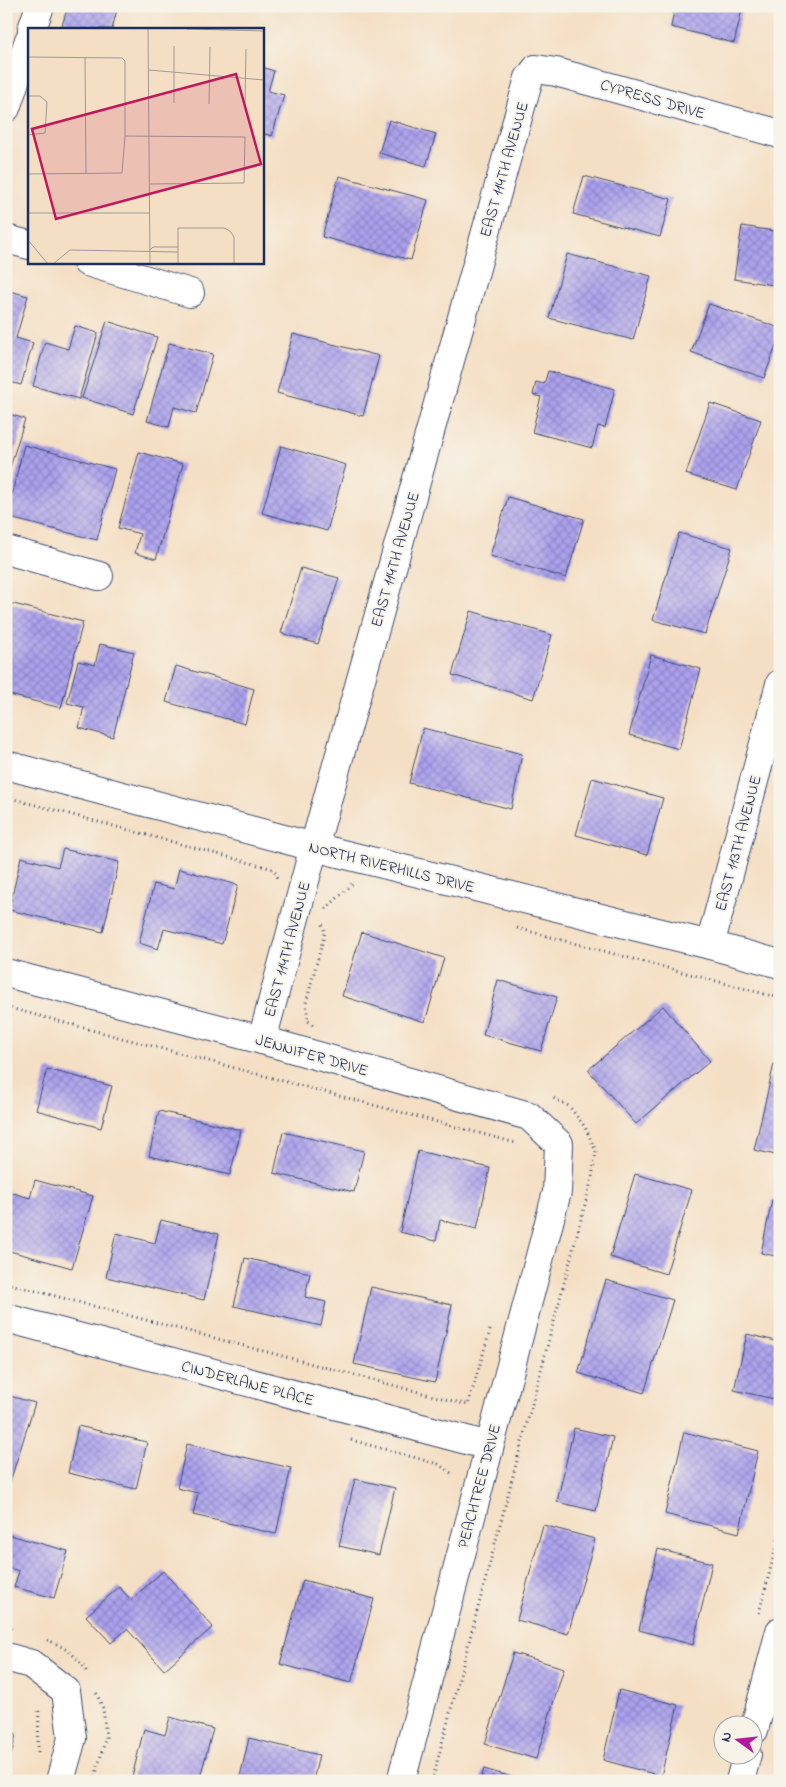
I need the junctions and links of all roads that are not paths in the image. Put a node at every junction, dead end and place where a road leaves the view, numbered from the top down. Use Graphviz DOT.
graph roads {
  1 [pos="40,6"];
  2 [pos="32,28"];
  3 [pos="28,43"];
  4 [pos="529,78"];
  5 [pos="6,108"];
  6 [pos="780,134"];
  7 [pos="6,238"];
  8 [pos="28,245"];
  9 [pos="94,264"];
  10 [pos="190,293"];
  11 [pos="6,550"];
  12 [pos="99,576"];
  13 [pos="780,684"];
  14 [pos="6,765"];
  15 [pos="314,847"];
  16 [pos="710,945"];
  17 [pos="780,964"];
  18 [pos="6,973"];
  19 [pos="262,1040"];
  20 [pos="557,1192"];
  21 [pos="6,1318"];
  22 [pos="489,1446"];
  23 [pos="780,1630"];
  24 [pos="6,1657"];
  25 [pos="758,1714"];
  26 [pos="744,1764"];
  27 [pos="60,1781"];
  28 [pos="401,1781"];
  29 [pos="740,1781"];
  1 -- 2 [label="street"];
  3 -- 5 [label="street"];
  4 -- 6 [label="street, CYPRESS DRIVE"];
  4 -- 15 [label="street, EAST 114TH AVENUE"];
  7 -- 8 [label="street"];
  9 -- 10 [label="street"];
  11 -- 12 [label="street"];
  13 -- 16 [label="street, EAST 113TH AVENUE"];
  14 -- 15 [label="street, NORTH RIVERHILLS DRIVE"];
  15 -- 16 [label="street, NORTH RIVERHILLS DRIVE"];
  15 -- 19 [label="street, EAST 114TH AVENUE"];
  16 -- 17 [label="street, NORTH RIVERHILLS DRIVE"];
  18 -- 19 [label="street, JENNIFER DRIVE"];
  19 -- 20 [label="street, JENNIFER DRIVE"];
  20 -- 22 [label="street, PEACHTREE DRIVE"];
  21 -- 22 [label="street, CINDERLANE PLACE"];
  22 -- 28 [label="street, PEACHTREE DRIVE"];
  23 -- 25 [label="street"];
  24 -- 27 [label="street"];
  26 -- 29 [label="street"];
}
